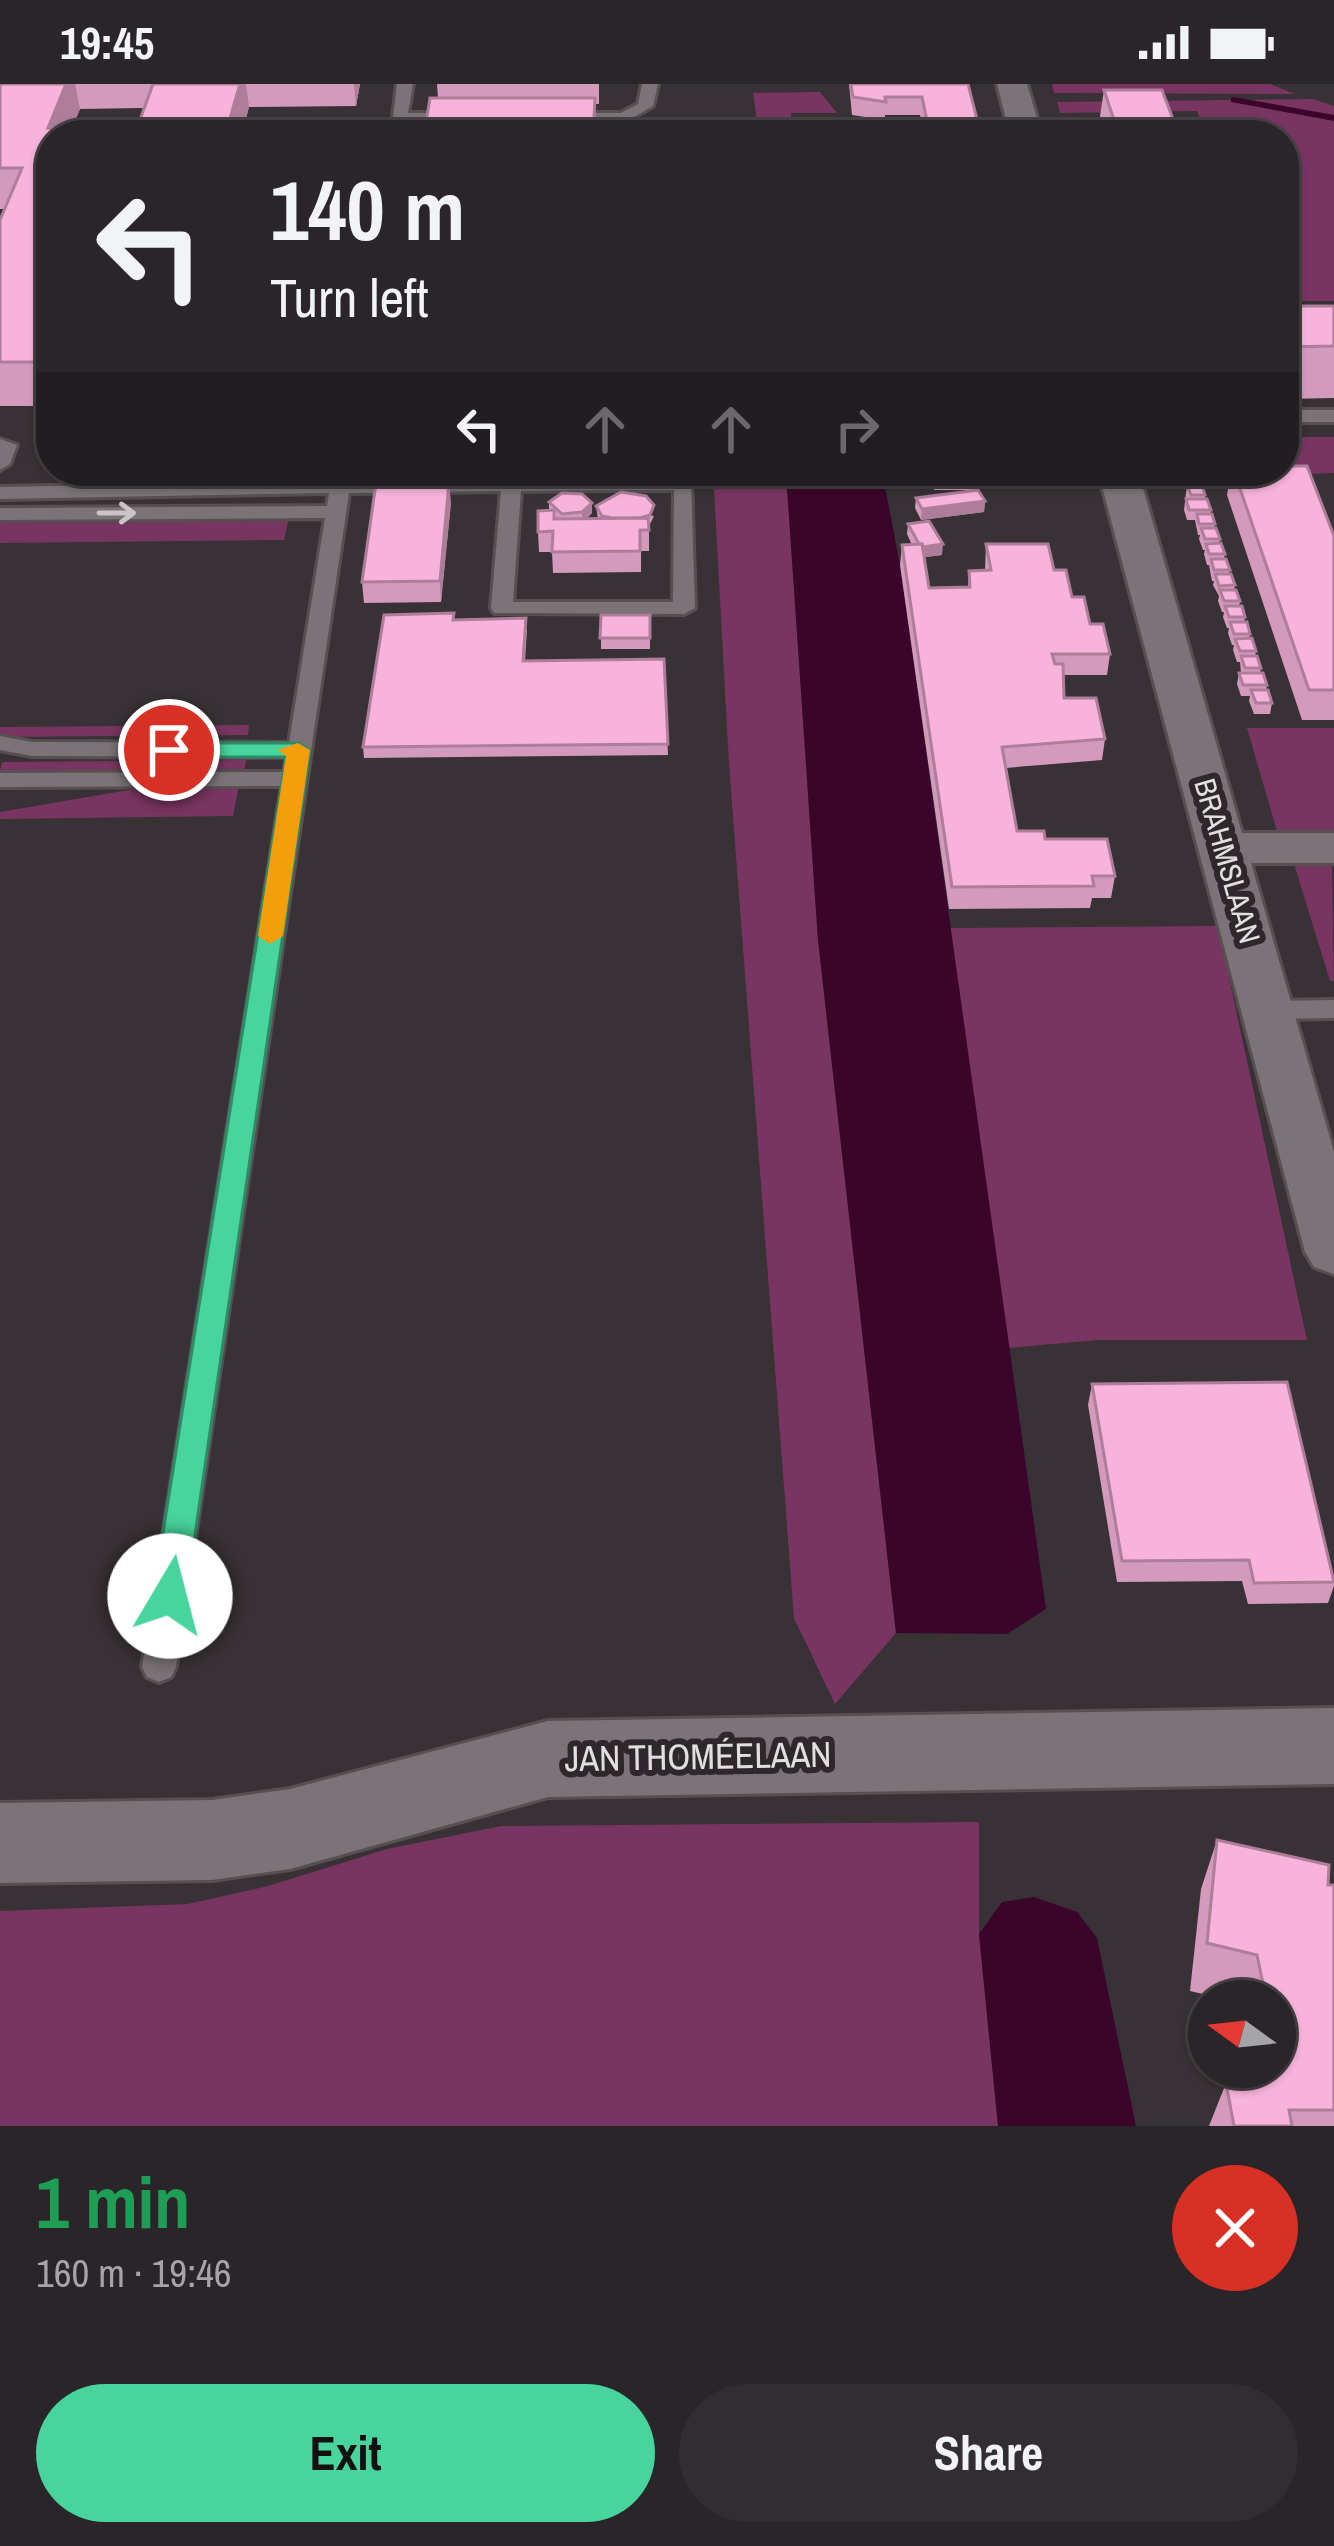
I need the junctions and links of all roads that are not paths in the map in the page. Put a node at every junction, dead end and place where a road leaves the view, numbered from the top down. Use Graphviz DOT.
graph roads {
  1 [pos="405,84"];
  2 [pos="650,84"];
  3 [pos="1012,84"];
  4 [pos="637,113"];
  5 [pos="475,118"];
  6 [pos="539,118"];
  7 [pos="399,120"];
  8 [pos="458,120"];
  9 [pos="640,120"];
  10 [pos="1021,120"];
  11 [pos="1299,416"];
  12 [pos="1334,416"];
  13 [pos="0,445"];
  14 [pos="0,464"];
  15 [pos="378,486"];
  16 [pos="512,486"];
  17 [pos="684,486"];
  18 [pos="1122,486"];
  19 [pos="339,490"];
  20 [pos="0,493"];
  21 [pos="0,514"];
  22 [pos="0,743"];
  23 [pos="32,749"];
  24 [pos="298,750"];
  25 [pos="0,755"];
  26 [pos="294,779"];
  27 [pos="0,784"];
  28 [pos="1224,848"];
  29 [pos="1334,848"];
  30 [pos="1270,1010"];
  31 [pos="1334,1010"];
  32 [pos="1334,1252"];
  33 [pos="159,1667"];
  34 [pos="1334,1746"];
  35 [pos="0,1844"];
  1 -- 7 [label="lane"];
  2 -- 4 [label="lane"];
  3 -- 10 [label="street"];
  4 -- 6 [label="lane"];
  4 -- 9 [label="lane"];
  5 -- 8 [label="lane"];
  11 -- 12 [label="lane"];
  13 -- 14 [label="lane"];
  15 -- 19 [label="lane"];
  16 -- 17 [label="lane"];
  18 -- 28 [label="street, BRAHMSLAAN"];
  19 -- 20 [label="lane"];
  21 -- 19 [label="lane, one-way"];
  19 -- 24 [label="lane"];
  22 -- 23 [label="lane"];
  23 -- 24 [label="lane"];
  23 -- 25 [label="lane"];
  24 -- 26 [label="lane"];
  26 -- 27 [label="lane"];
  26 -- 33 [label="lane"];
  28 -- 29 [label="street"];
  28 -- 30 [label="street, BRAHMSLAAN"];
  30 -- 31 [label="lane"];
  30 -- 32 [label="street, BRAHMSLAAN"];
  34 -- 35 [label="street, JAN THOMÉELAAN"];
}
